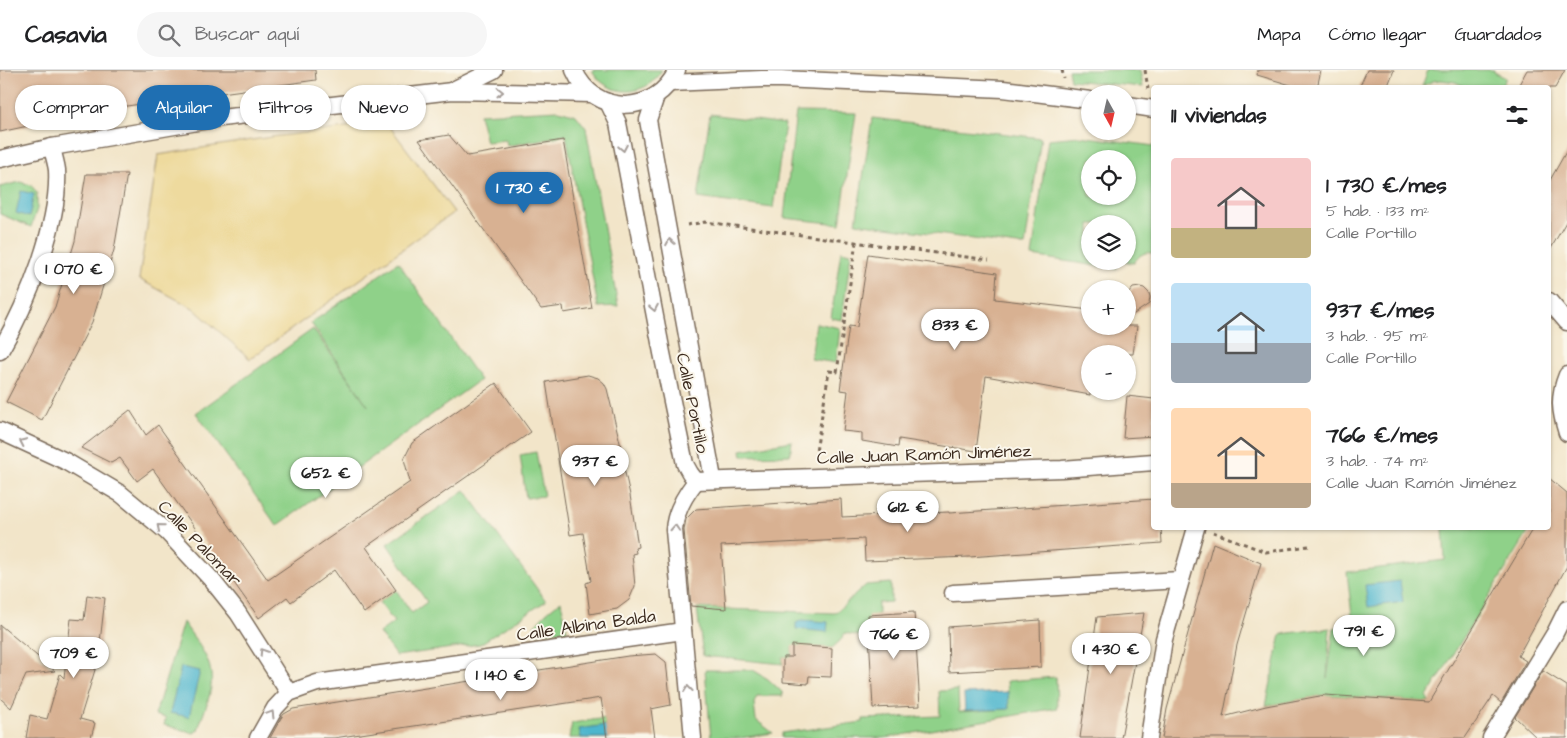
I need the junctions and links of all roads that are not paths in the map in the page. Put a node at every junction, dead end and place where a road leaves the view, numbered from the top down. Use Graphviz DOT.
graph roads {
  1 [pos="494,70"];
  2 [pos="574,70"];
  3 [pos="744,70"];
  4 [pos="780,75"];
  5 [pos="467,76"];
  6 [pos="673,77"];
  7 [pos="762,78"];
  8 [pos="452,91"];
  9 [pos="592,94"];
  10 [pos="656,96"];
  11 [pos="1081,99"];
  12 [pos="608,102"];
  13 [pos="1151,102"];
  14 [pos="1136,104"];
  15 [pos="52,147"];
  16 [pos="0,159"];
  17 [pos="1551,303"];
  18 [pos="1567,322"];
  19 [pos="0,351"];
  20 [pos="1567,375"];
  21 [pos="1555,412"];
  22 [pos="0,431"];
  23 [pos="1567,433"];
  24 [pos="1151,462"];
  25 [pos="713,479"];
  26 [pos="696,481"];
  27 [pos="1195,530"];
  28 [pos="1180,580"];
  29 [pos="953,593"];
  30 [pos="1567,609"];
  31 [pos="683,631"];
  32 [pos="289,693"];
  33 [pos="258,738"];
  34 [pos="693,738"];
  35 [pos="1149,738"];
  36 [pos="1491,738"];
  1 -- 5 [label="street"];
  2 -- 9 [label="street"];
  3 -- 7 [label="street"];
  4 -- 7 [label="street"];
  4 -- 11 [label="street"];
  5 -- 8 [label="street"];
  6 -- 7 [label="street"];
  6 -- 10 [label="street"];
  8 -- 9 [label="street, one-way"];
  8 -- 15 [label="street"];
  9 -- 12 [label="street"];
  10 -- 12 [label="street"];
  25 -- 10 [label="street, Calle Portillo, one-way"];
  12 -- 26 [label="street, Calle Portillo, one-way"];
  13 -- 14 [label="street"];
  15 -- 16 [label="street"];
  15 -- 19 [label="street"];
  17 -- 18 [label="street"];
  20 -- 21 [label="street"];
  21 -- 23 [label="street"];
  32 -- 22 [label="street, Calle Palomar, one-way"];
  24 -- 25 [label="street, Calle Juan Ramón Jiménez"];
  25 -- 26 [label="street, Calle Juan Ramón Jiménez"];
  31 -- 26 [label="street, Calle Portillo, one-way"];
  27 -- 28 [label="street"];
  28 -- 29 [label="street"];
  28 -- 35 [label="street"];
  30 -- 36 [label="street"];
  31 -- 32 [label="street, Calle Albina Balda"];
  34 -- 31 [label="street, Calle Portillo, one-way"];
  33 -- 32 [label="street, one-way"];
}
